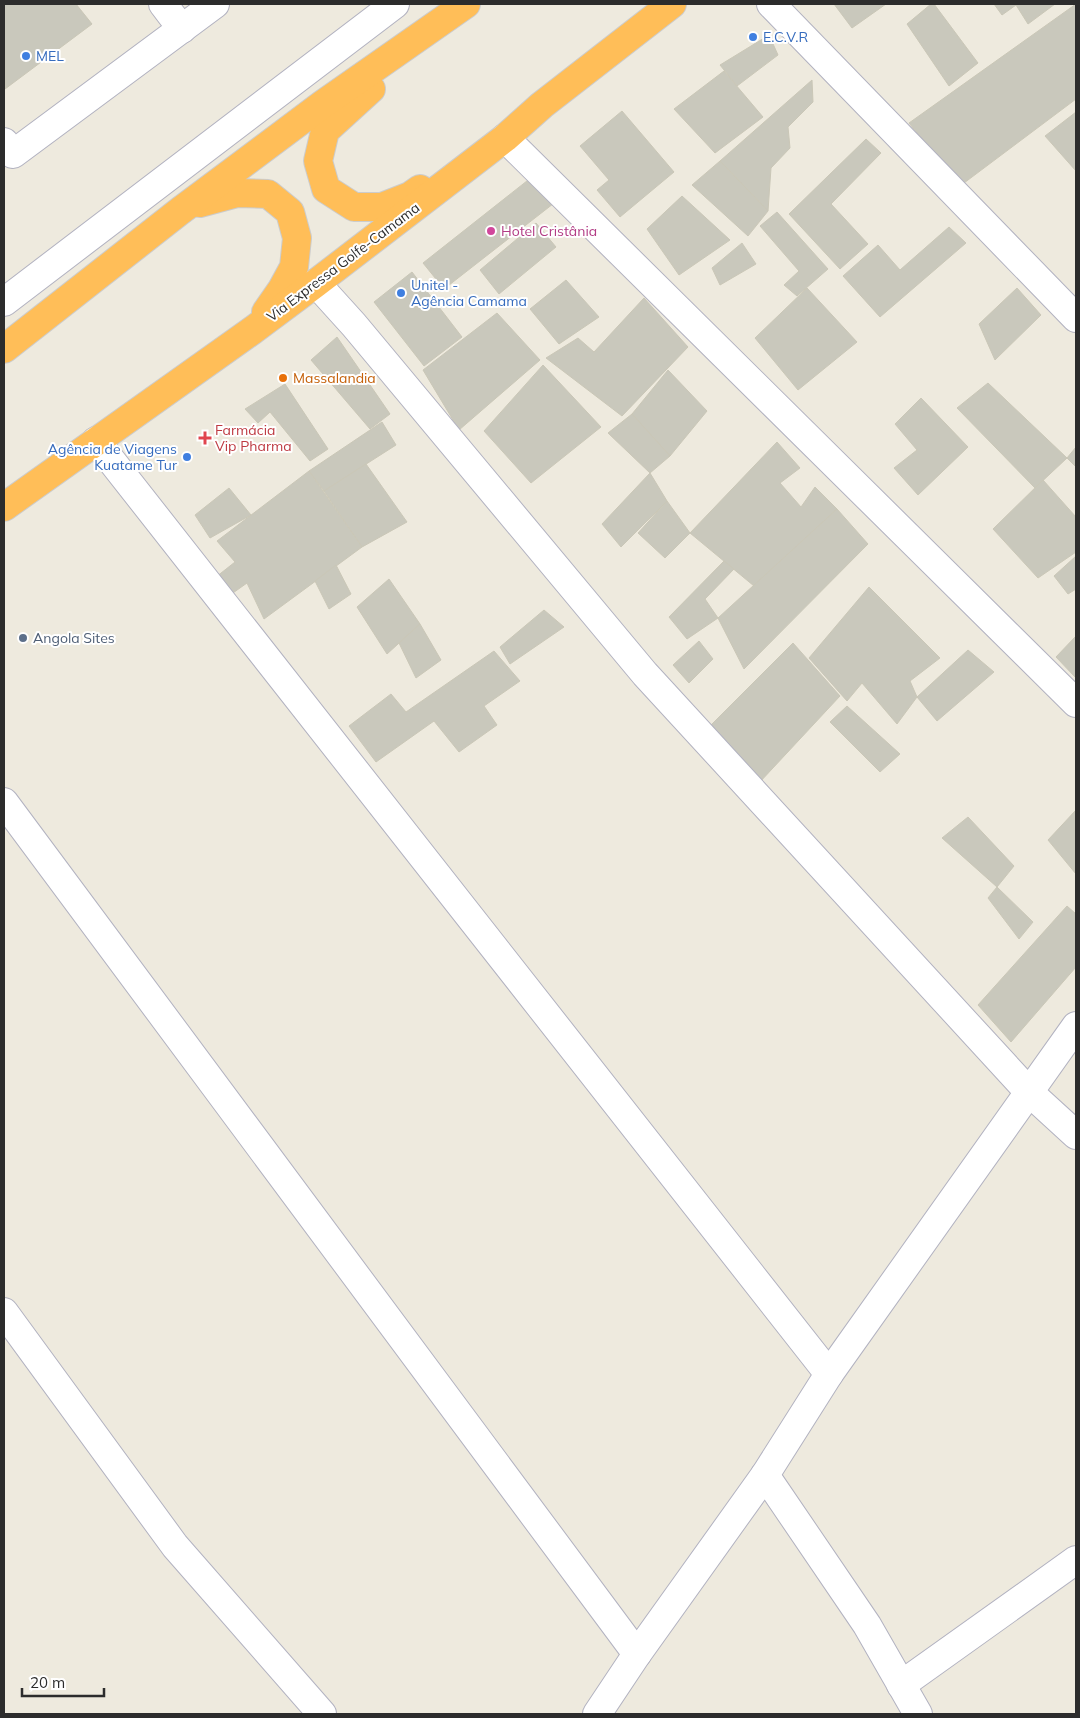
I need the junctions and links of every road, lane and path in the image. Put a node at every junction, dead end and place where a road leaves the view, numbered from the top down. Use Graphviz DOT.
graph roads {
  1 [pos="164,4"];
  2 [pos="215,4"];
  3 [pos="395,4"];
  4 [pos="467,4"];
  5 [pos="672,4"];
  6 [pos="771,4"];
  7 [pos="182,29"];
  8 [pos="542,105"];
  9 [pos="505,138"];
  10 [pos="4,142"];
  11 [pos="180,210"];
  12 [pos="316,283"];
  13 [pos="4,302"];
  14 [pos="1076,318"];
  15 [pos="253,330"];
  16 [pos="4,349"];
  17 [pos="96,441"];
  18 [pos="4,507"];
  19 [pos="1076,702"];
  20 [pos="4,802"];
  21 [pos="1076,1026"];
  22 [pos="1029,1092"];
  23 [pos="1076,1136"];
  24 [pos="4,1312"];
  25 [pos="829,1374"];
  26 [pos="765,1475"];
  27 [pos="1076,1560"];
  28 [pos="636,1654"];
  29 [pos="902,1685"];
  30 [pos="322,1714"];
  31 [pos="598,1714"];
  32 [pos="918,1714"];
  1 -- 7 [label="street"];
  2 -- 7 [label="street"];
  3 -- 13 [label="street"];
  4 -- 8 [label="highway"];
  4 -- 11 [label="highway"];
  5 -- 8 [label="highway, Via Expressa Golfe-Camama"];
  6 -- 14 [label="street"];
  7 -- 10 [label="street"];
  8 -- 9 [label="highway, Via Expressa Golfe-Camama"];
  9 -- 12 [label="highway, Via Expressa Golfe-Camama"];
  9 -- 19 [label="street"];
  11 -- 15 [label="highway"];
  11 -- 16 [label="highway"];
  12 -- 15 [label="highway, Via Expressa Golfe-Camama"];
  12 -- 22 [label="street"];
  15 -- 17 [label="highway, Via Expressa Golfe-Camama"];
  17 -- 18 [label="highway, Via Expressa Golfe-Camama"];
  17 -- 25 [label="street"];
  20 -- 28 [label="street"];
  21 -- 22 [label="street"];
  22 -- 23 [label="street"];
  22 -- 25 [label="street"];
  24 -- 30 [label="street"];
  25 -- 26 [label="street"];
  26 -- 28 [label="street"];
  26 -- 29 [label="street"];
  27 -- 29 [label="street"];
  28 -- 31 [label="street"];
  29 -- 32 [label="street"];
}
